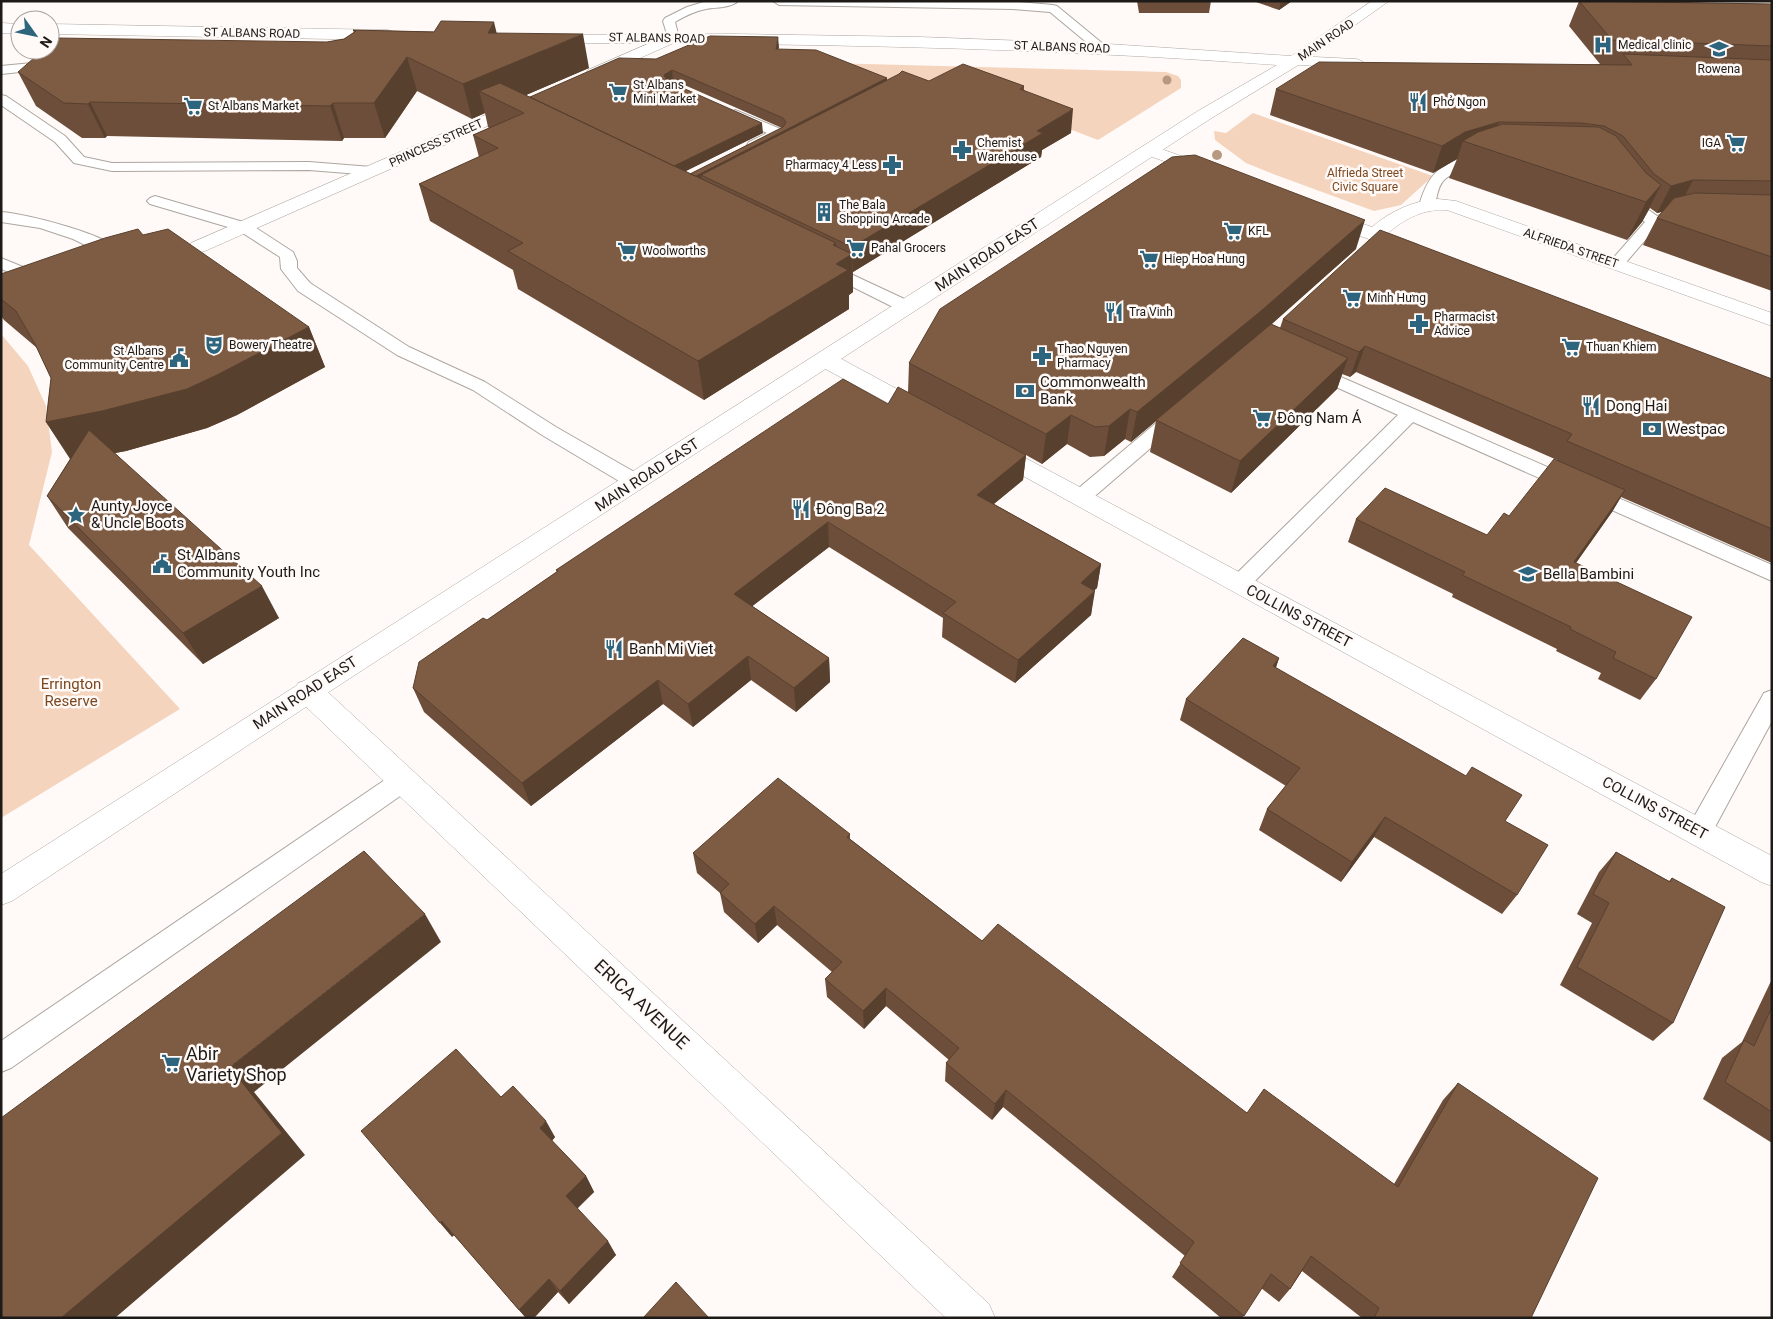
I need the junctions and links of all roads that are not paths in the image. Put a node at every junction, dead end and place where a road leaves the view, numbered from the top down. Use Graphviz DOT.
graph roads {
  1 [pos="732,1"];
  2 [pos="779,1"];
  3 [pos="1382,1"];
  4 [pos="60,29"];
  5 [pos="404,35"];
  6 [pos="527,38"];
  7 [pos="673,38"];
  8 [pos="1102,48"];
  9 [pos="1294,62"];
  10 [pos="1370,65"];
  11 [pos="70,66"];
  12 [pos="1,70"];
  13 [pos="582,79"];
  14 [pos="1,99"];
  15 [pos="536,99"];
  16 [pos="719,106"];
  17 [pos="508,111"];
  18 [pos="528,120"];
  19 [pos="743,150"];
  20 [pos="1150,150"];
  21 [pos="1499,155"];
  22 [pos="372,171"];
  23 [pos="1220,176"];
  24 [pos="1617,183"];
  25 [pos="155,201"];
  26 [pos="1427,206"];
  27 [pos="1312,212"];
  28 [pos="1687,214"];
  29 [pos="1,217"];
  30 [pos="1654,221"];
  31 [pos="244,227"];
  32 [pos="1370,241"];
  33 [pos="191,250"];
  34 [pos="1429,256"];
  35 [pos="808,259"];
  36 [pos="1,263"];
  37 [pos="1616,264"];
  38 [pos="120,270"];
  39 [pos="60,287"];
  40 [pos="907,308"];
  41 [pos="1772,320"];
  42 [pos="826,360"];
  43 [pos="1296,362"];
  44 [pos="1186,408"];
  45 [pos="1411,413"];
  46 [pos="945,424"];
  47 [pos="971,438"];
  48 [pos="636,482"];
  49 [pos="1081,497"];
  50 [pos="1772,574"];
  51 [pos="1239,584"];
  52 [pos="308,691"];
  53 [pos="1772,699"];
  54 [pos="404,780"];
  55 [pos="1699,832"];
  56 [pos="1772,872"];
  57 [pos="1,891"];
  58 [pos="1,1058"];
  59 [pos="975,1318"];
  1 -- 7 [label="lane"];
  2 -- 8 [label="lane"];
  3 -- 9 [label="main road, MAIN ROAD"];
  4 -- 5 [label="main road, ST ALBANS ROAD"];
  6 -- 7 [label="main road, ST ALBANS ROAD"];
  7 -- 8 [label="main road, ST ALBANS ROAD"];
  7 -- 13 [label="main road"];
  8 -- 9 [label="main road, ST ALBANS ROAD"];
  9 -- 10 [label="main road, ST ALBANS ROAD"];
  9 -- 20 [label="main road, MAIN ROAD EAST"];
  11 -- 12 [label="lane"];
  14 -- 22 [label="lane"];
  15 -- 17 [label="main road, PRINCESS STREET"];
  16 -- 19 [label="lane"];
  17 -- 18 [label="lane"];
  17 -- 22 [label="main road, PRINCESS STREET"];
  20 -- 23 [label="main road"];
  20 -- 40 [label="main road, MAIN ROAD EAST"];
  21 -- 26 [label="lane"];
  22 -- 31 [label="main road, PRINCESS STREET"];
  24 -- 30 [label="lane"];
  25 -- 31 [label="lane"];
  26 -- 32 [label="main road, ALFRIEDA STREET"];
  26 -- 37 [label="main road, ALFRIEDA STREET"];
  27 -- 32 [label="main road"];
  28 -- 30 [label="lane"];
  29 -- 38 [label="lane"];
  30 -- 37 [label="lane"];
  31 -- 33 [label="main road, PRINCESS STREET"];
  31 -- 48 [label="lane"];
  32 -- 34 [label="main road"];
  35 -- 40 [label="lane"];
  36 -- 39 [label="lane"];
  37 -- 41 [label="main road, ALFRIEDA STREET"];
  40 -- 42 [label="main road, MAIN ROAD EAST"];
  42 -- 46 [label="main road"];
  42 -- 48 [label="main road, MAIN ROAD EAST"];
  43 -- 45 [label="lane"];
  44 -- 49 [label="lane"];
  45 -- 50 [label="lane"];
  45 -- 51 [label="lane"];
  47 -- 49 [label="main road, COLLINS STREET"];
  48 -- 52 [label="main road, MAIN ROAD EAST"];
  49 -- 51 [label="main road, COLLINS STREET"];
  51 -- 55 [label="main road, COLLINS STREET"];
  52 -- 54 [label="main road, ERICA AVENUE"];
  52 -- 57 [label="main road, MAIN ROAD EAST"];
  53 -- 55 [label="lane"];
  54 -- 58 [label="lane"];
  54 -- 59 [label="main road, ERICA AVENUE"];
  55 -- 56 [label="main road, COLLINS STREET"];
}
